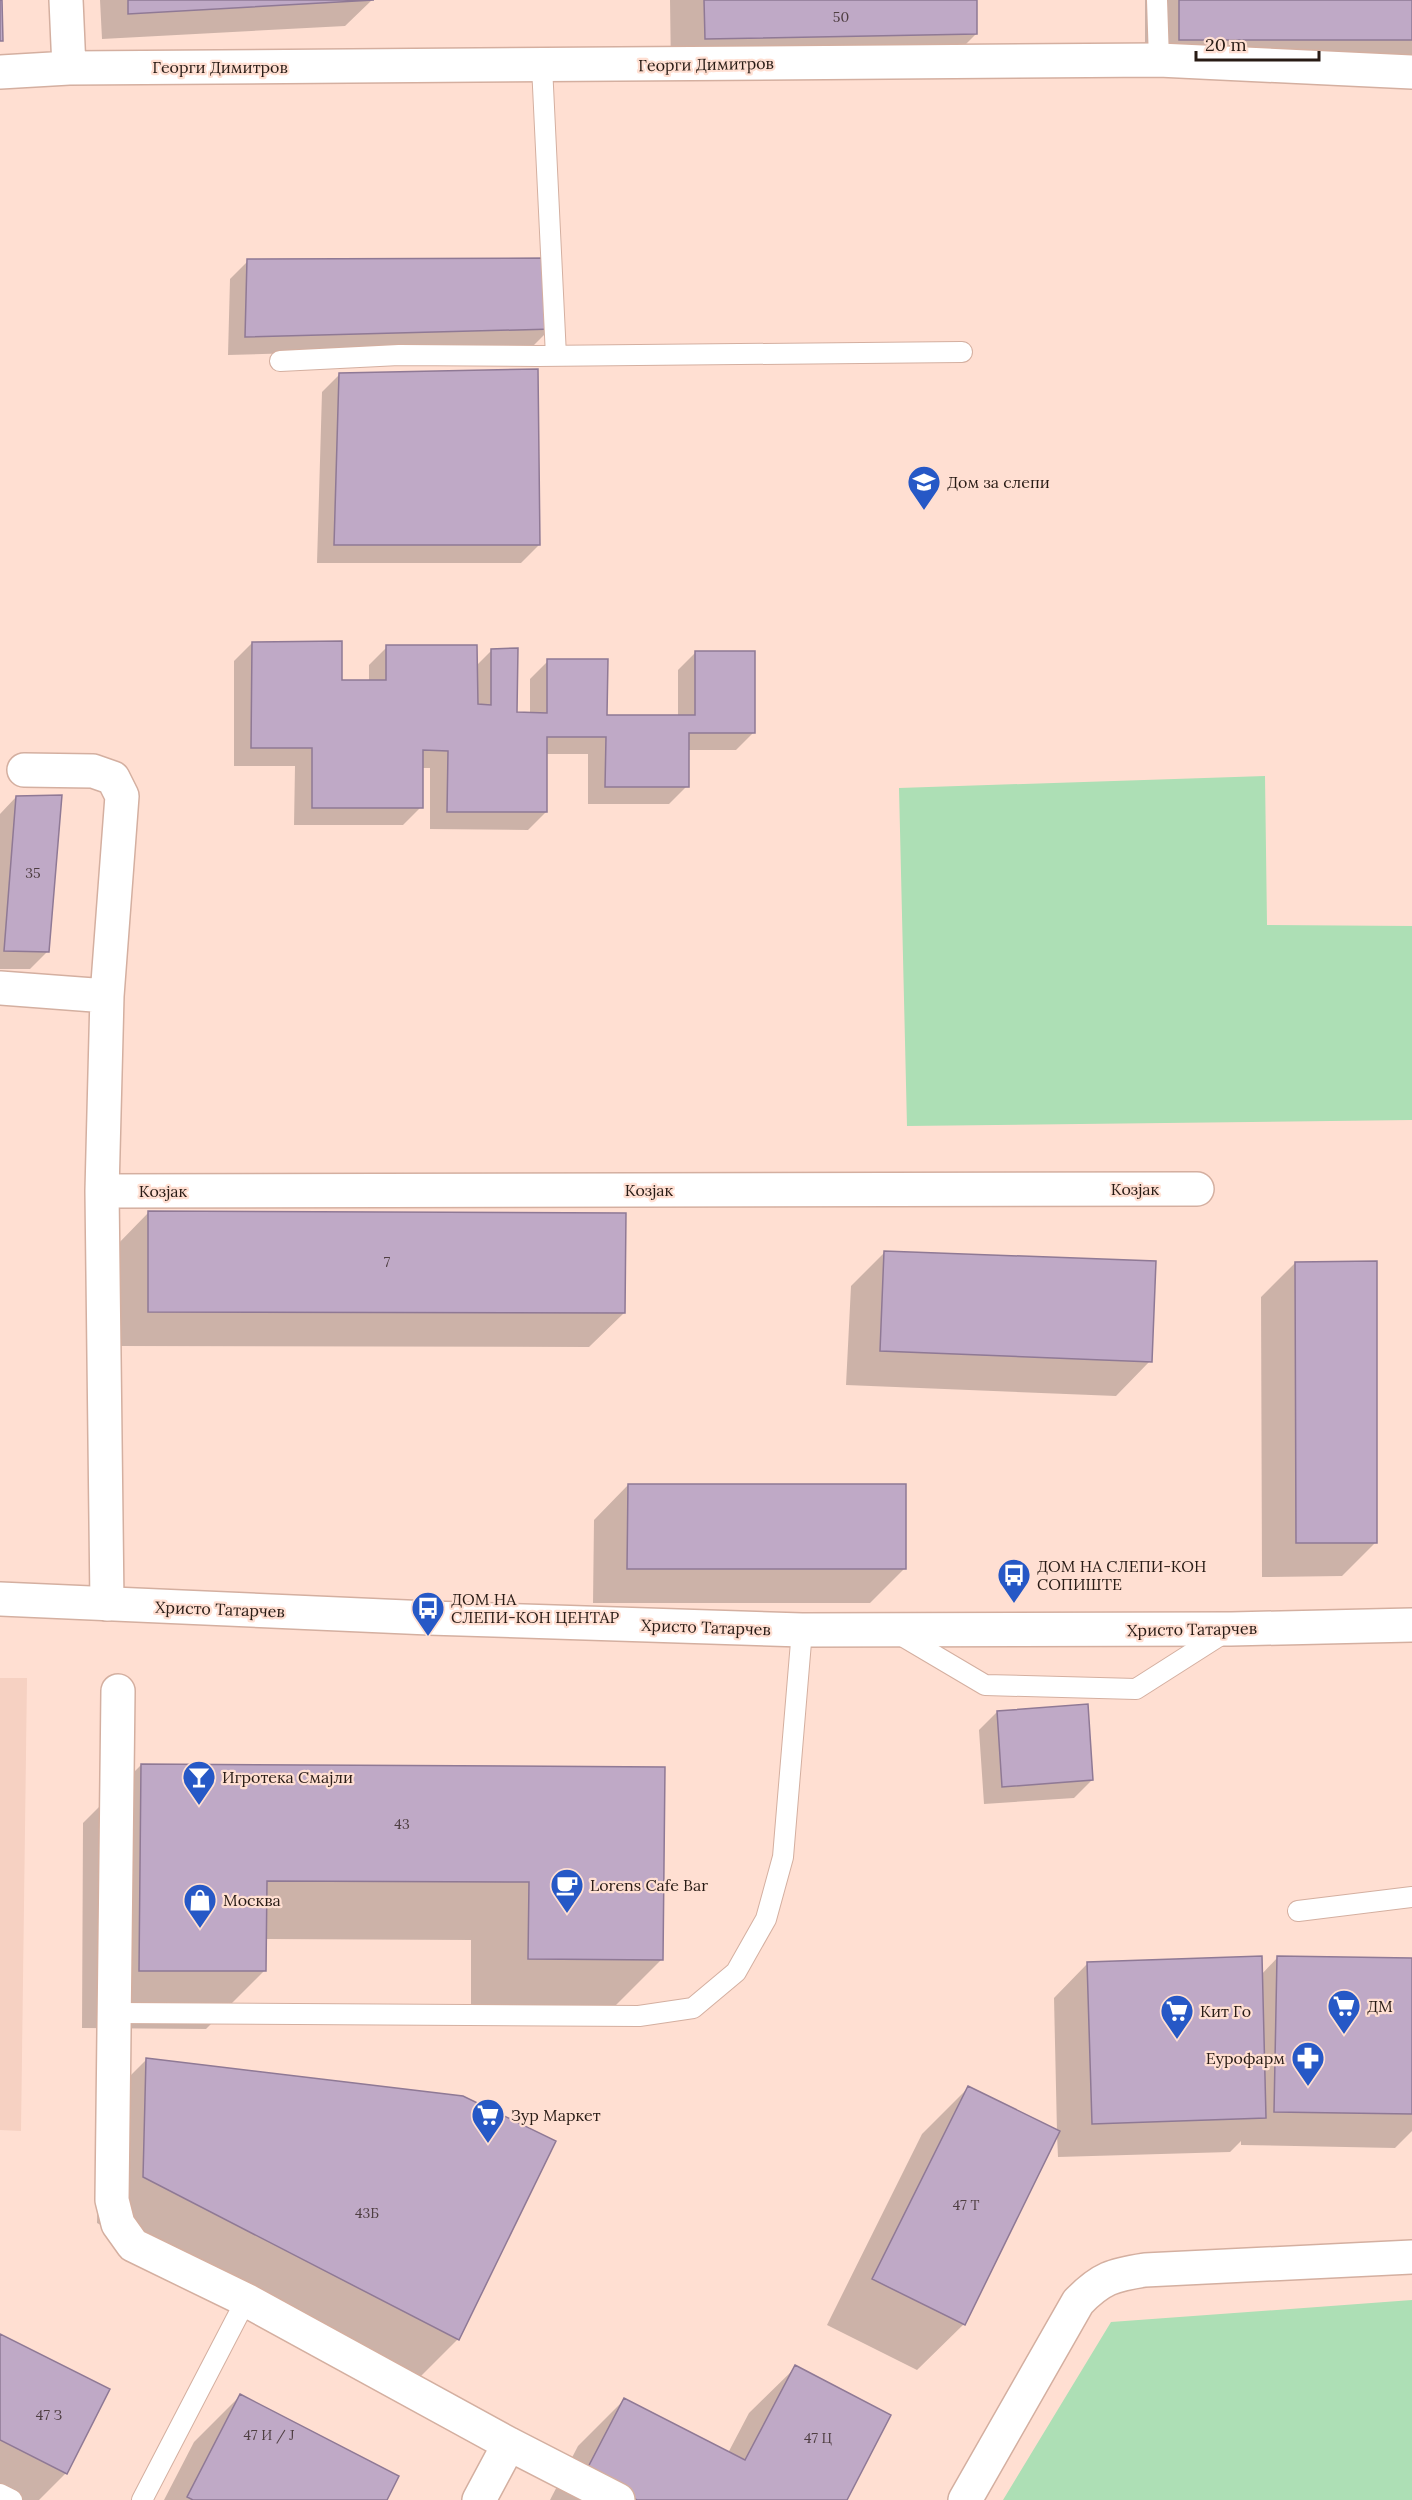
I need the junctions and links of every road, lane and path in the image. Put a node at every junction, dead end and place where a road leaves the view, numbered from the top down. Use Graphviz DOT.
graph roads {
  1 [pos="66,0"];
  2 [pos="1157,0"];
  3 [pos="1159,60"];
  4 [pos="542,66"];
  5 [pos="69,68"];
  6 [pos="0,72"];
  7 [pos="1412,72"];
  8 [pos="962,352"];
  9 [pos="556,356"];
  10 [pos="280,361"];
  11 [pos="24,770"];
  12 [pos="0,988"];
  13 [pos="107,996"];
  14 [pos="1197,1189"];
  15 [pos="102,1191"];
  16 [pos="0,1599"];
  17 [pos="107,1604"];
  18 [pos="1412,1625"];
  19 [pos="1231,1629"];
  20 [pos="802,1630"];
  21 [pos="892,1631"];
  22 [pos="118,1690"];
  23 [pos="1412,1897"];
  24 [pos="1298,1911"];
  25 [pos="115,2013"];
  26 [pos="1412,2257"];
  27 [pos="246,2300"];
  28 [pos="509,2444"];
  29 [pos="0,2494"];
  30 [pos="12,2500"];
  31 [pos="142,2500"];
  32 [pos="479,2500"];
  33 [pos="618,2500"];
  34 [pos="965,2500"];
  1 -- 5 [label="street"];
  2 -- 3 [label="lane"];
  3 -- 4 [label="street, Георги Димитров"];
  3 -- 7 [label="street, Георги Димитров"];
  4 -- 5 [label="street, Георги Димитров"];
  4 -- 9 [label="lane"];
  5 -- 6 [label="street, Георги Димитров"];
  8 -- 9 [label="lane"];
  9 -- 10 [label="lane"];
  11 -- 13 [label="street"];
  12 -- 13 [label="street"];
  13 -- 15 [label="street"];
  14 -- 15 [label="street, Козјак"];
  15 -- 17 [label="street"];
  16 -- 17 [label="street, Христо Татарчев"];
  17 -- 20 [label="street, Христо Татарчев"];
  18 -- 19 [label="street, Христо Татарчев"];
  19 -- 21 [label="street, Христо Татарчев"];
  19 -- 21 [label="lane"];
  20 -- 21 [label="street, Христо Татарчев"];
  20 -- 25 [label="lane"];
  22 -- 25 [label="street"];
  23 -- 24 [label="lane"];
  25 -- 27 [label="street"];
  26 -- 34 [label="street"];
  27 -- 28 [label="street"];
  27 -- 31 [label="lane"];
  28 -- 32 [label="street"];
  28 -- 33 [label="street"];
  29 -- 30 [label="lane"];
}
